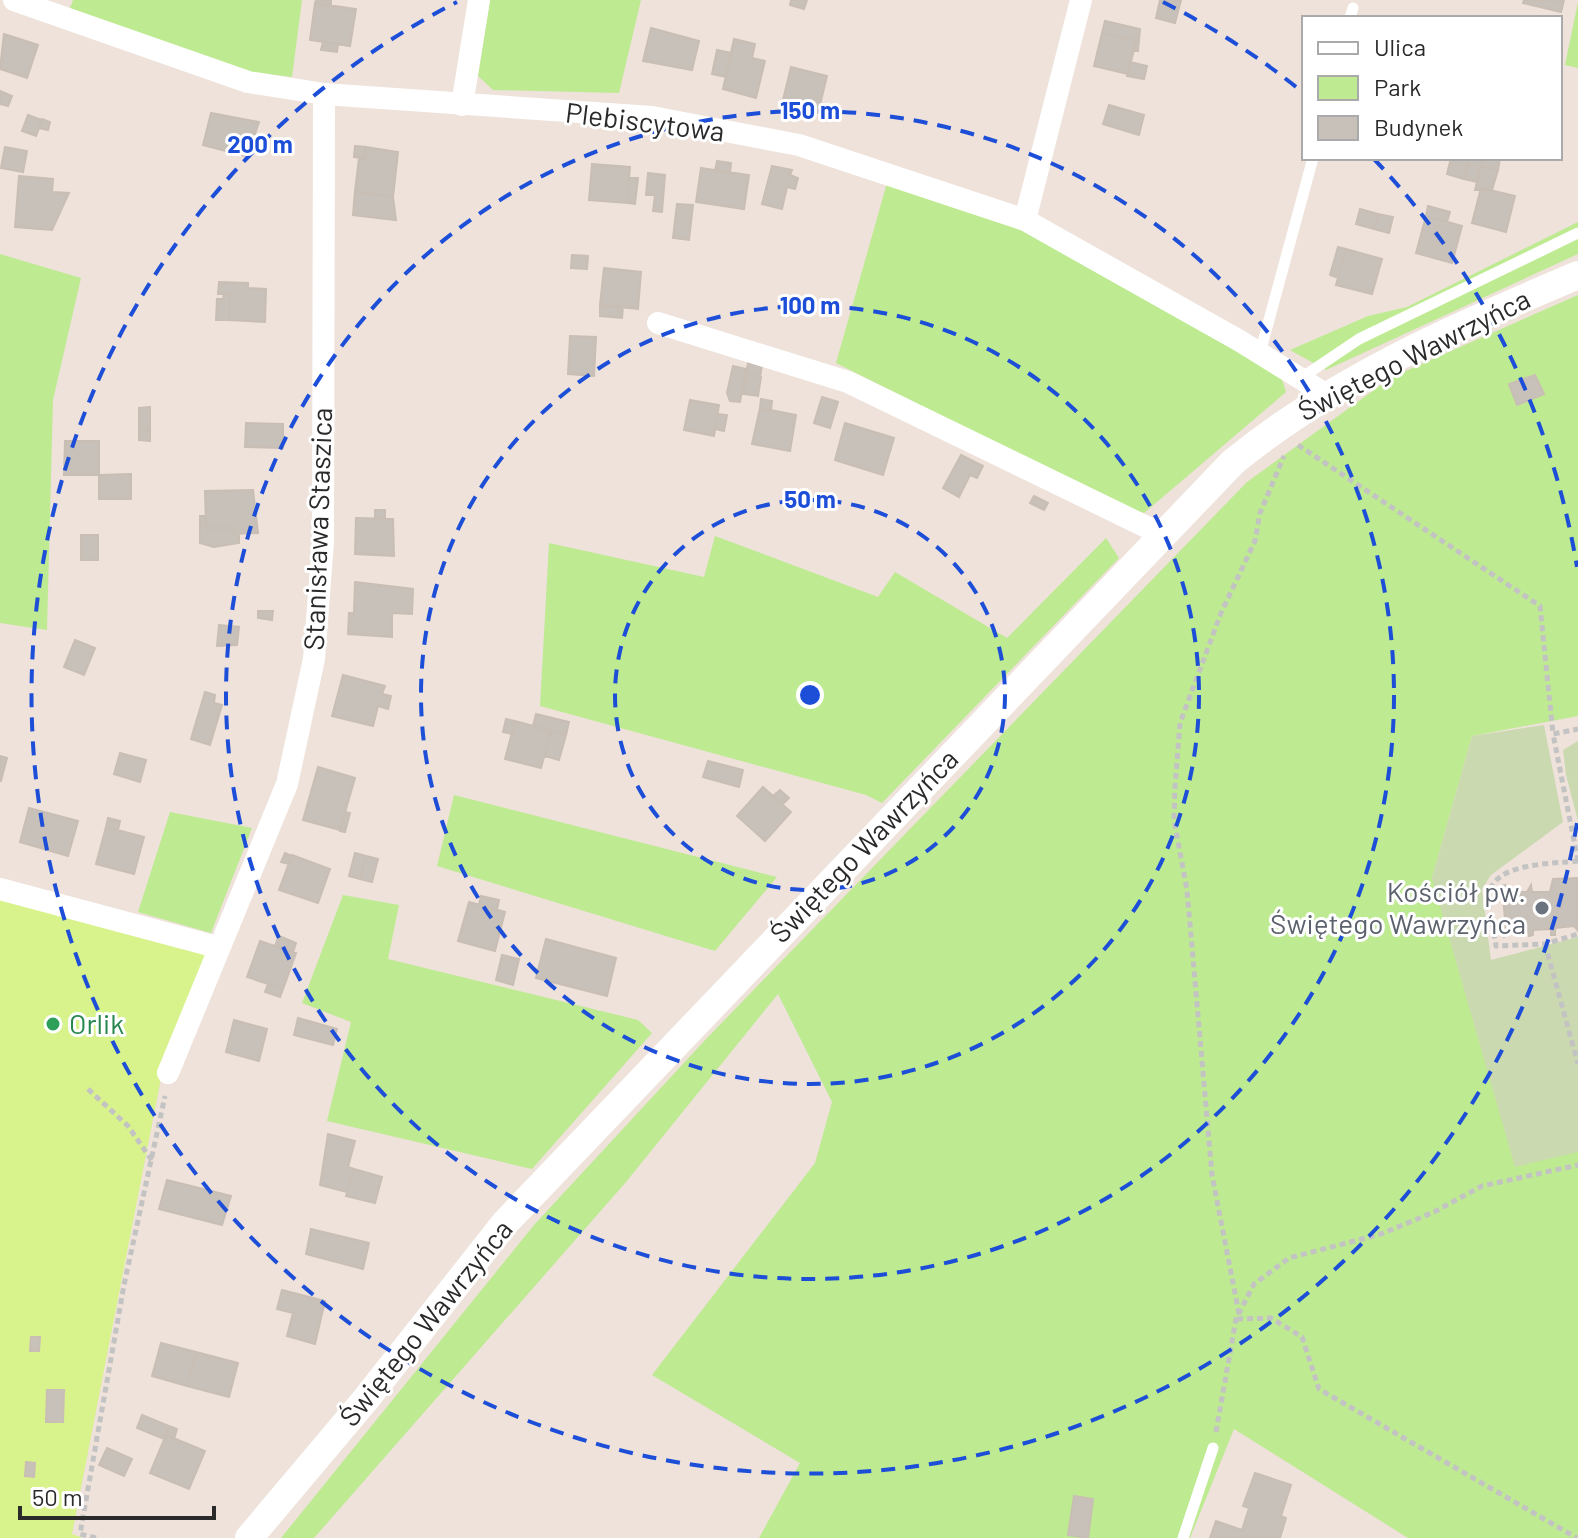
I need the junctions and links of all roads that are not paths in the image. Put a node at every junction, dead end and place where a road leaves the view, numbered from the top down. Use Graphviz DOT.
graph roads {
  1 [pos="14,0"];
  2 [pos="479,0"];
  3 [pos="1081,0"];
  4 [pos="324,94"];
  5 [pos="462,105"];
  6 [pos="1312,160"];
  7 [pos="1025,220"];
  8 [pos="1578,233"];
  9 [pos="1578,275"];
  10 [pos="658,323"];
  11 [pos="1260,353"];
  12 [pos="1301,378"];
  13 [pos="1327,395"];
  14 [pos="1161,534"];
  15 [pos="0,889"];
  16 [pos="217,947"];
  17 [pos="168,1073"];
  18 [pos="1213,1448"];
  19 [pos="249,1538"];
  20 [pos="1183,1538"];
  1 -- 4 [label="street, Plebiscytowa"];
  2 -- 5 [label="street"];
  3 -- 7 [label="street"];
  4 -- 5 [label="street, Plebiscytowa"];
  4 -- 16 [label="street, Stanisława Staszica"];
  5 -- 7 [label="street, Plebiscytowa"];
  6 -- 11 [label="lane"];
  7 -- 11 [label="street, Plebiscytowa"];
  8 -- 12 [label="lane"];
  9 -- 13 [label="street, Świętego Wawrzyńca"];
  10 -- 14 [label="street"];
  11 -- 12 [label="street, Plebiscytowa"];
  12 -- 13 [label="street, Plebiscytowa"];
  13 -- 14 [label="street, Świętego Wawrzyńca"];
  14 -- 19 [label="street, Świętego Wawrzyńca"];
  15 -- 16 [label="street"];
  16 -- 17 [label="street, Stanisława Staszica"];
  18 -- 20 [label="lane"];
}
